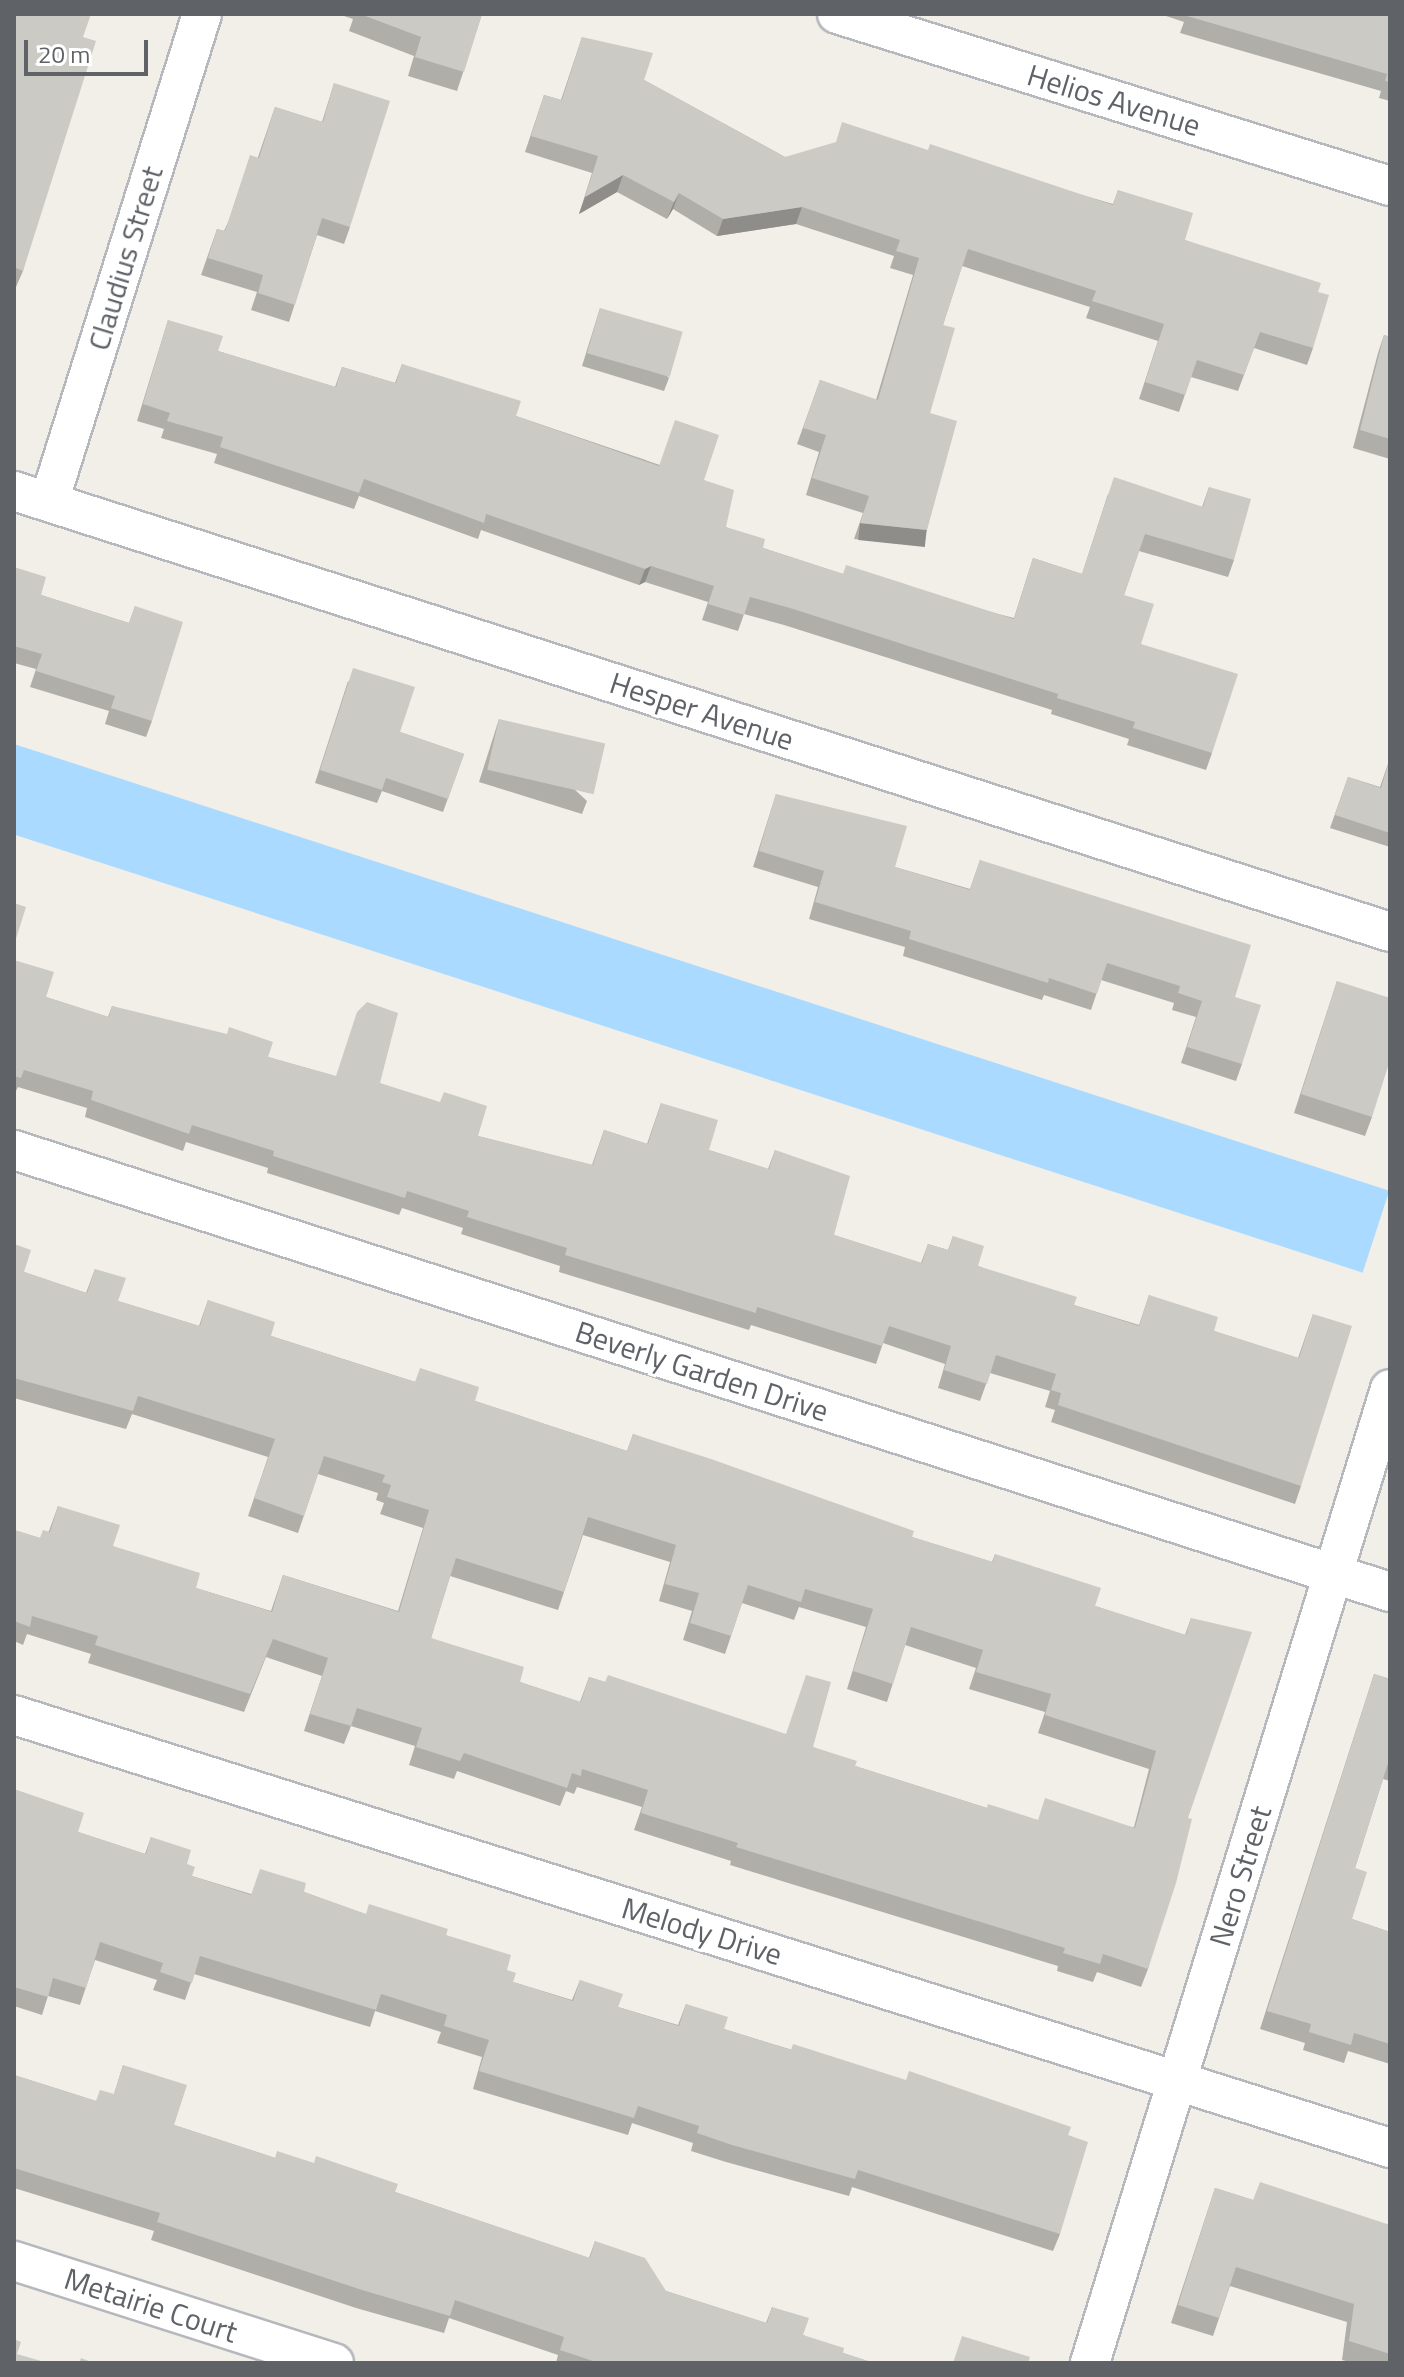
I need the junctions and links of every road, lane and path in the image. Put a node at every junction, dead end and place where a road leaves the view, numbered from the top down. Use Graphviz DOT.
graph roads {
  1 [pos="202,14"];
  2 [pos="837,14"];
  3 [pos="1390,186"];
  4 [pos="31,496"];
  5 [pos="1390,932"];
  6 [pos="14,1150"];
  7 [pos="1390,1389"];
  8 [pos="1330,1573"];
  9 [pos="1390,1592"];
  10 [pos="14,1715"];
  11 [pos="1178,2081"];
  12 [pos="1390,2148"];
  13 [pos="14,2261"];
  14 [pos="334,2363"];
  15 [pos="1090,2363"];
  1 -- 4 [label="street, Claudius Street"];
  2 -- 3 [label="street, Helios Avenue"];
  4 -- 5 [label="street, Hesper Avenue"];
  6 -- 8 [label="street, Beverly Garden Drive"];
  7 -- 8 [label="street, Nero Street"];
  8 -- 9 [label="street, Beverly Garden Drive"];
  8 -- 11 [label="street, Nero Street"];
  10 -- 11 [label="street, Melody Drive"];
  11 -- 12 [label="street, Melody Drive"];
  11 -- 15 [label="street, Nero Street"];
  13 -- 14 [label="street, Metairie Court"];
}
